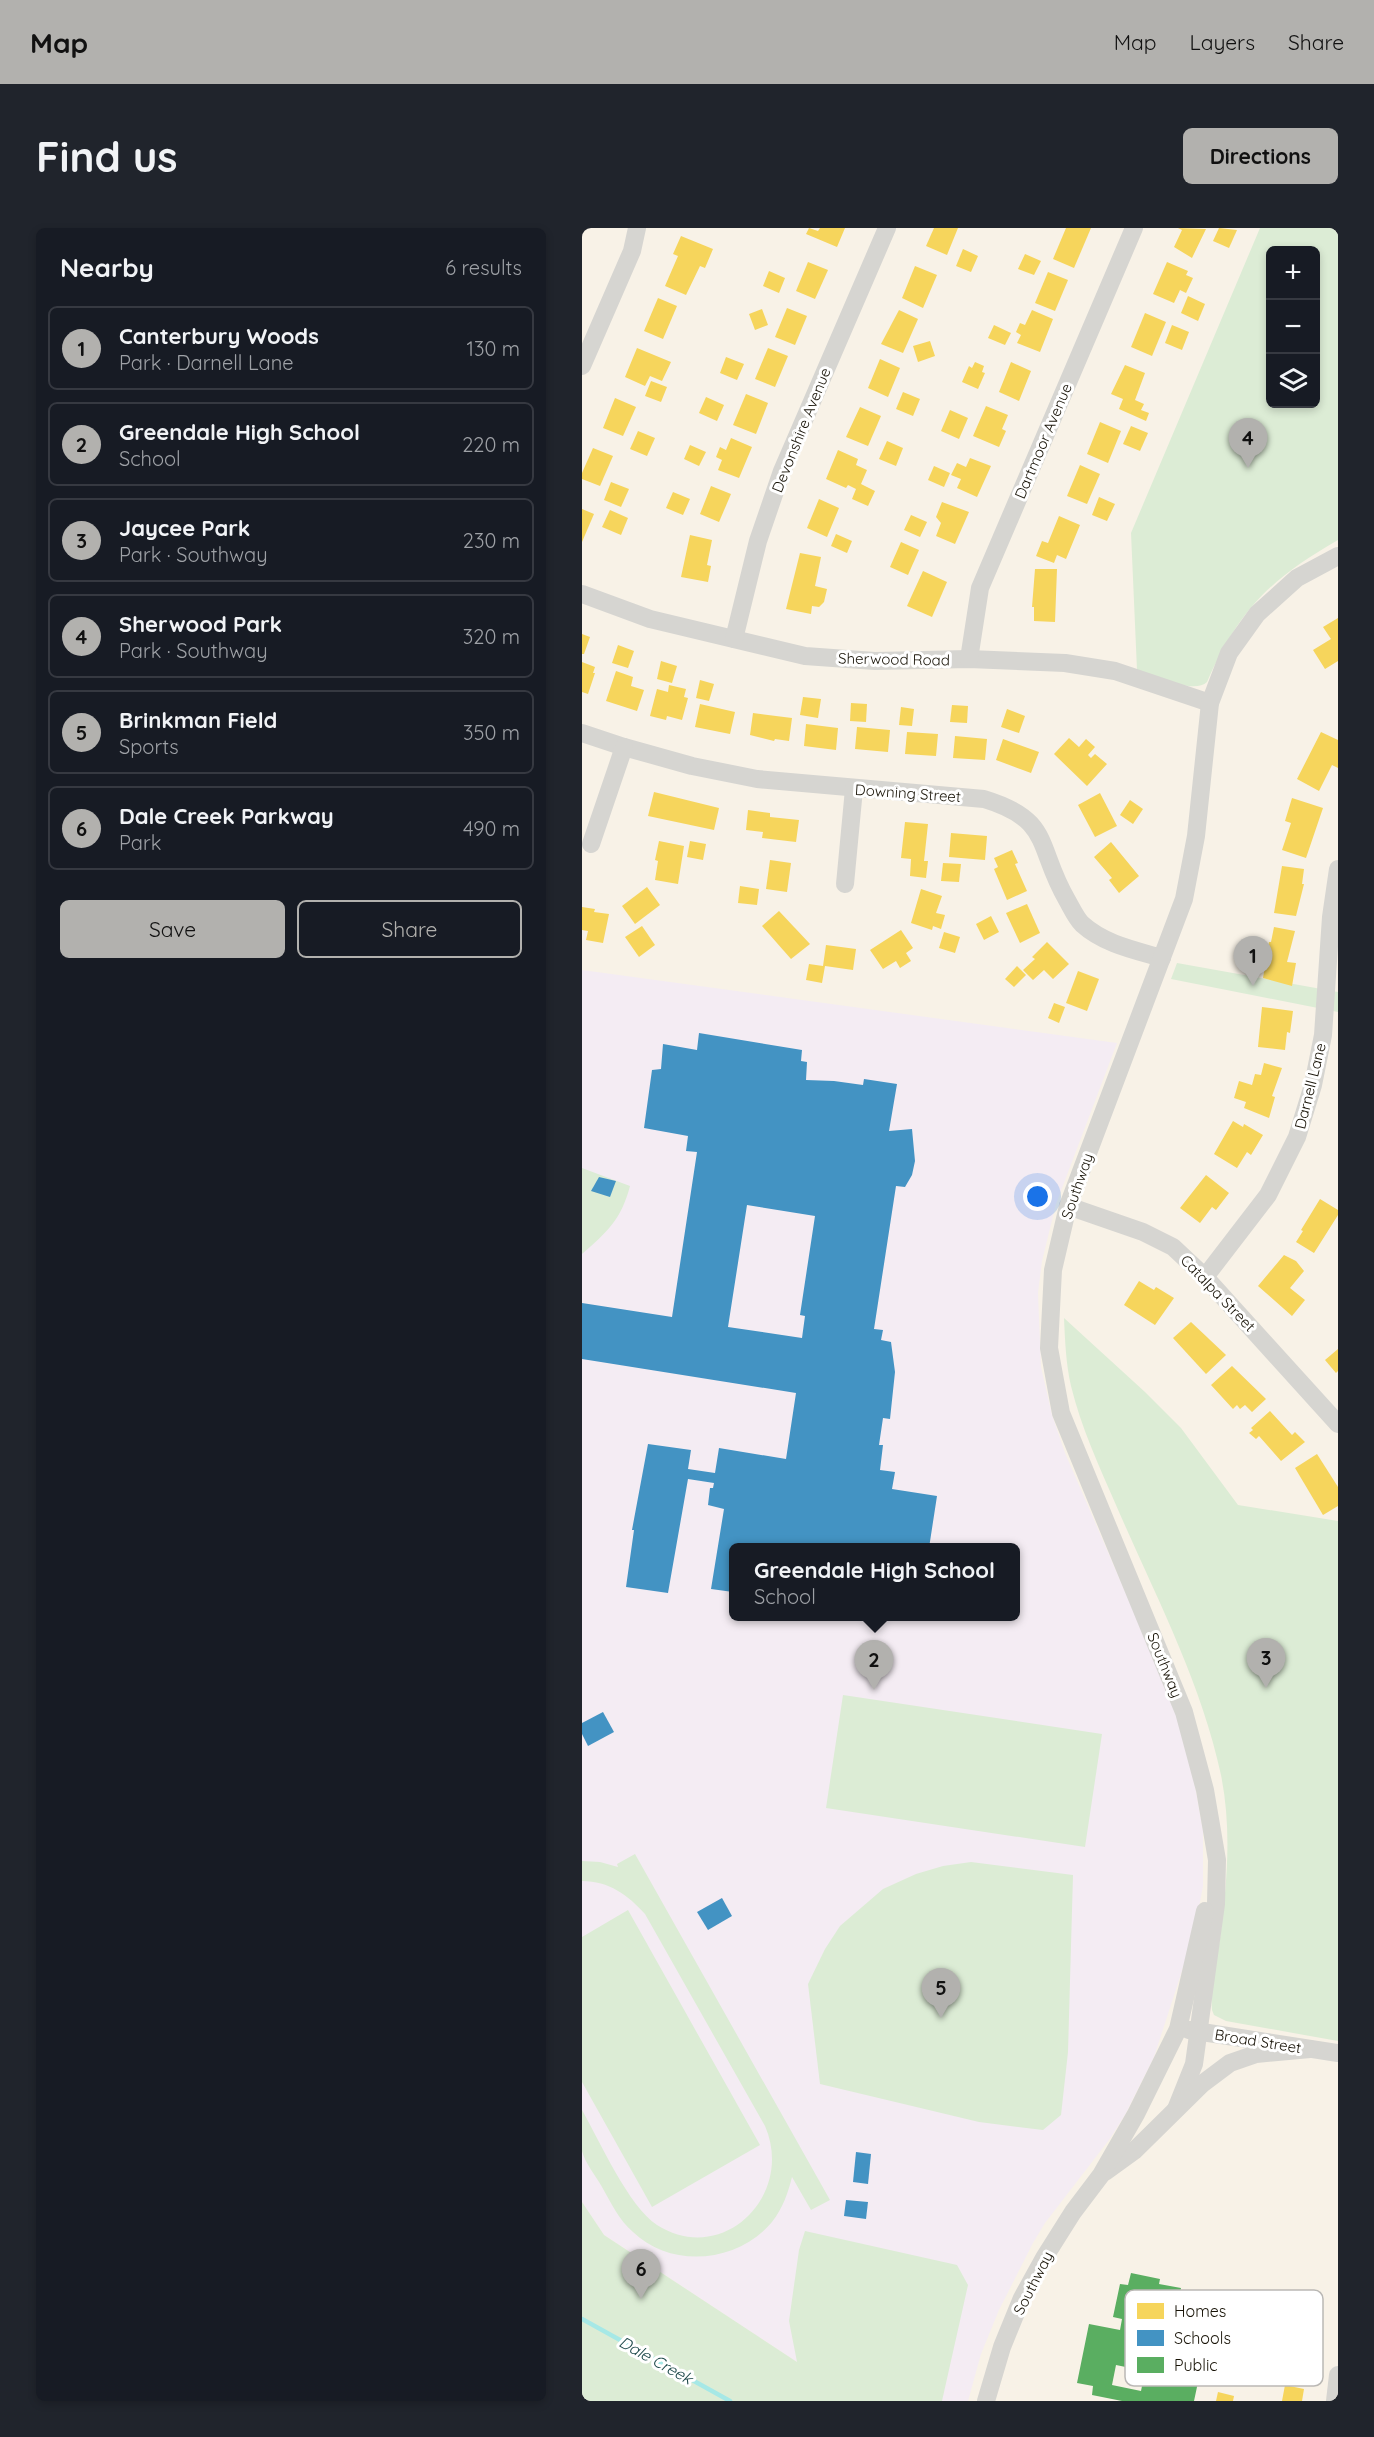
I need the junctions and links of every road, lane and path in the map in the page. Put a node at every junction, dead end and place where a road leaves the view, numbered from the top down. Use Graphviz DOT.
graph roads {
  1 [pos="637,228"];
  2 [pos="887,228"];
  3 [pos="1134,228"];
  4 [pos="582,366"];
  5 [pos="1338,556"];
  6 [pos="582,594"];
  7 [pos="735,639"];
  8 [pos="969,659"];
  9 [pos="1210,703"];
  10 [pos="582,733"];
  11 [pos="624,747"];
  12 [pos="854,789"];
  13 [pos="591,844"];
  14 [pos="1338,869"];
  15 [pos="845,884"];
  16 [pos="1162,958"];
  17 [pos="1068,1206"];
  18 [pos="1205,1276"];
  19 [pos="1338,1424"];
  20 [pos="1217,1860"];
  21 [pos="1178,2029"];
  22 [pos="1199,2032"];
  23 [pos="1310,2049"];
  24 [pos="1338,2053"];
  25 [pos="1176,2109"];
  26 [pos="1101,2175"];
  27 [pos="1338,2375"];
  28 [pos="986,2401"];
  29 [pos="1335,2401"];
  1 -- 4 [label="street"];
  2 -- 7 [label="street, Devonshire Avenue"];
  3 -- 8 [label="street, Dartmoor Avenue"];
  5 -- 9 [label="street, Southway"];
  6 -- 7 [label="street, Sherwood Road"];
  7 -- 8 [label="street, Sherwood Road"];
  8 -- 9 [label="street, Sherwood Road"];
  9 -- 16 [label="street, Southway"];
  10 -- 11 [label="street, Downing Street"];
  11 -- 12 [label="street, Downing Street"];
  11 -- 13 [label="street"];
  12 -- 15 [label="street"];
  12 -- 16 [label="street, Downing Street"];
  14 -- 18 [label="street, Darnell Lane"];
  16 -- 17 [label="street, Southway"];
  17 -- 18 [label="street, Catalpa Street"];
  17 -- 20 [label="street, Southway"];
  18 -- 19 [label="street, Catalpa Street"];
  20 -- 21 [label="street, Southway"];
  20 -- 22 [label="street, Southway"];
  21 -- 22 [label="street, Broad Street"];
  21 -- 26 [label="street, Southway"];
  22 -- 23 [label="street, Broad Street"];
  22 -- 25 [label="street, Southway"];
  23 -- 24 [label="street, Broad Street"];
  23 -- 25 [label="street, Southway"];
  25 -- 26 [label="street, Southway"];
  26 -- 28 [label="street, Southway"];
  27 -- 29 [label="street"];
}
